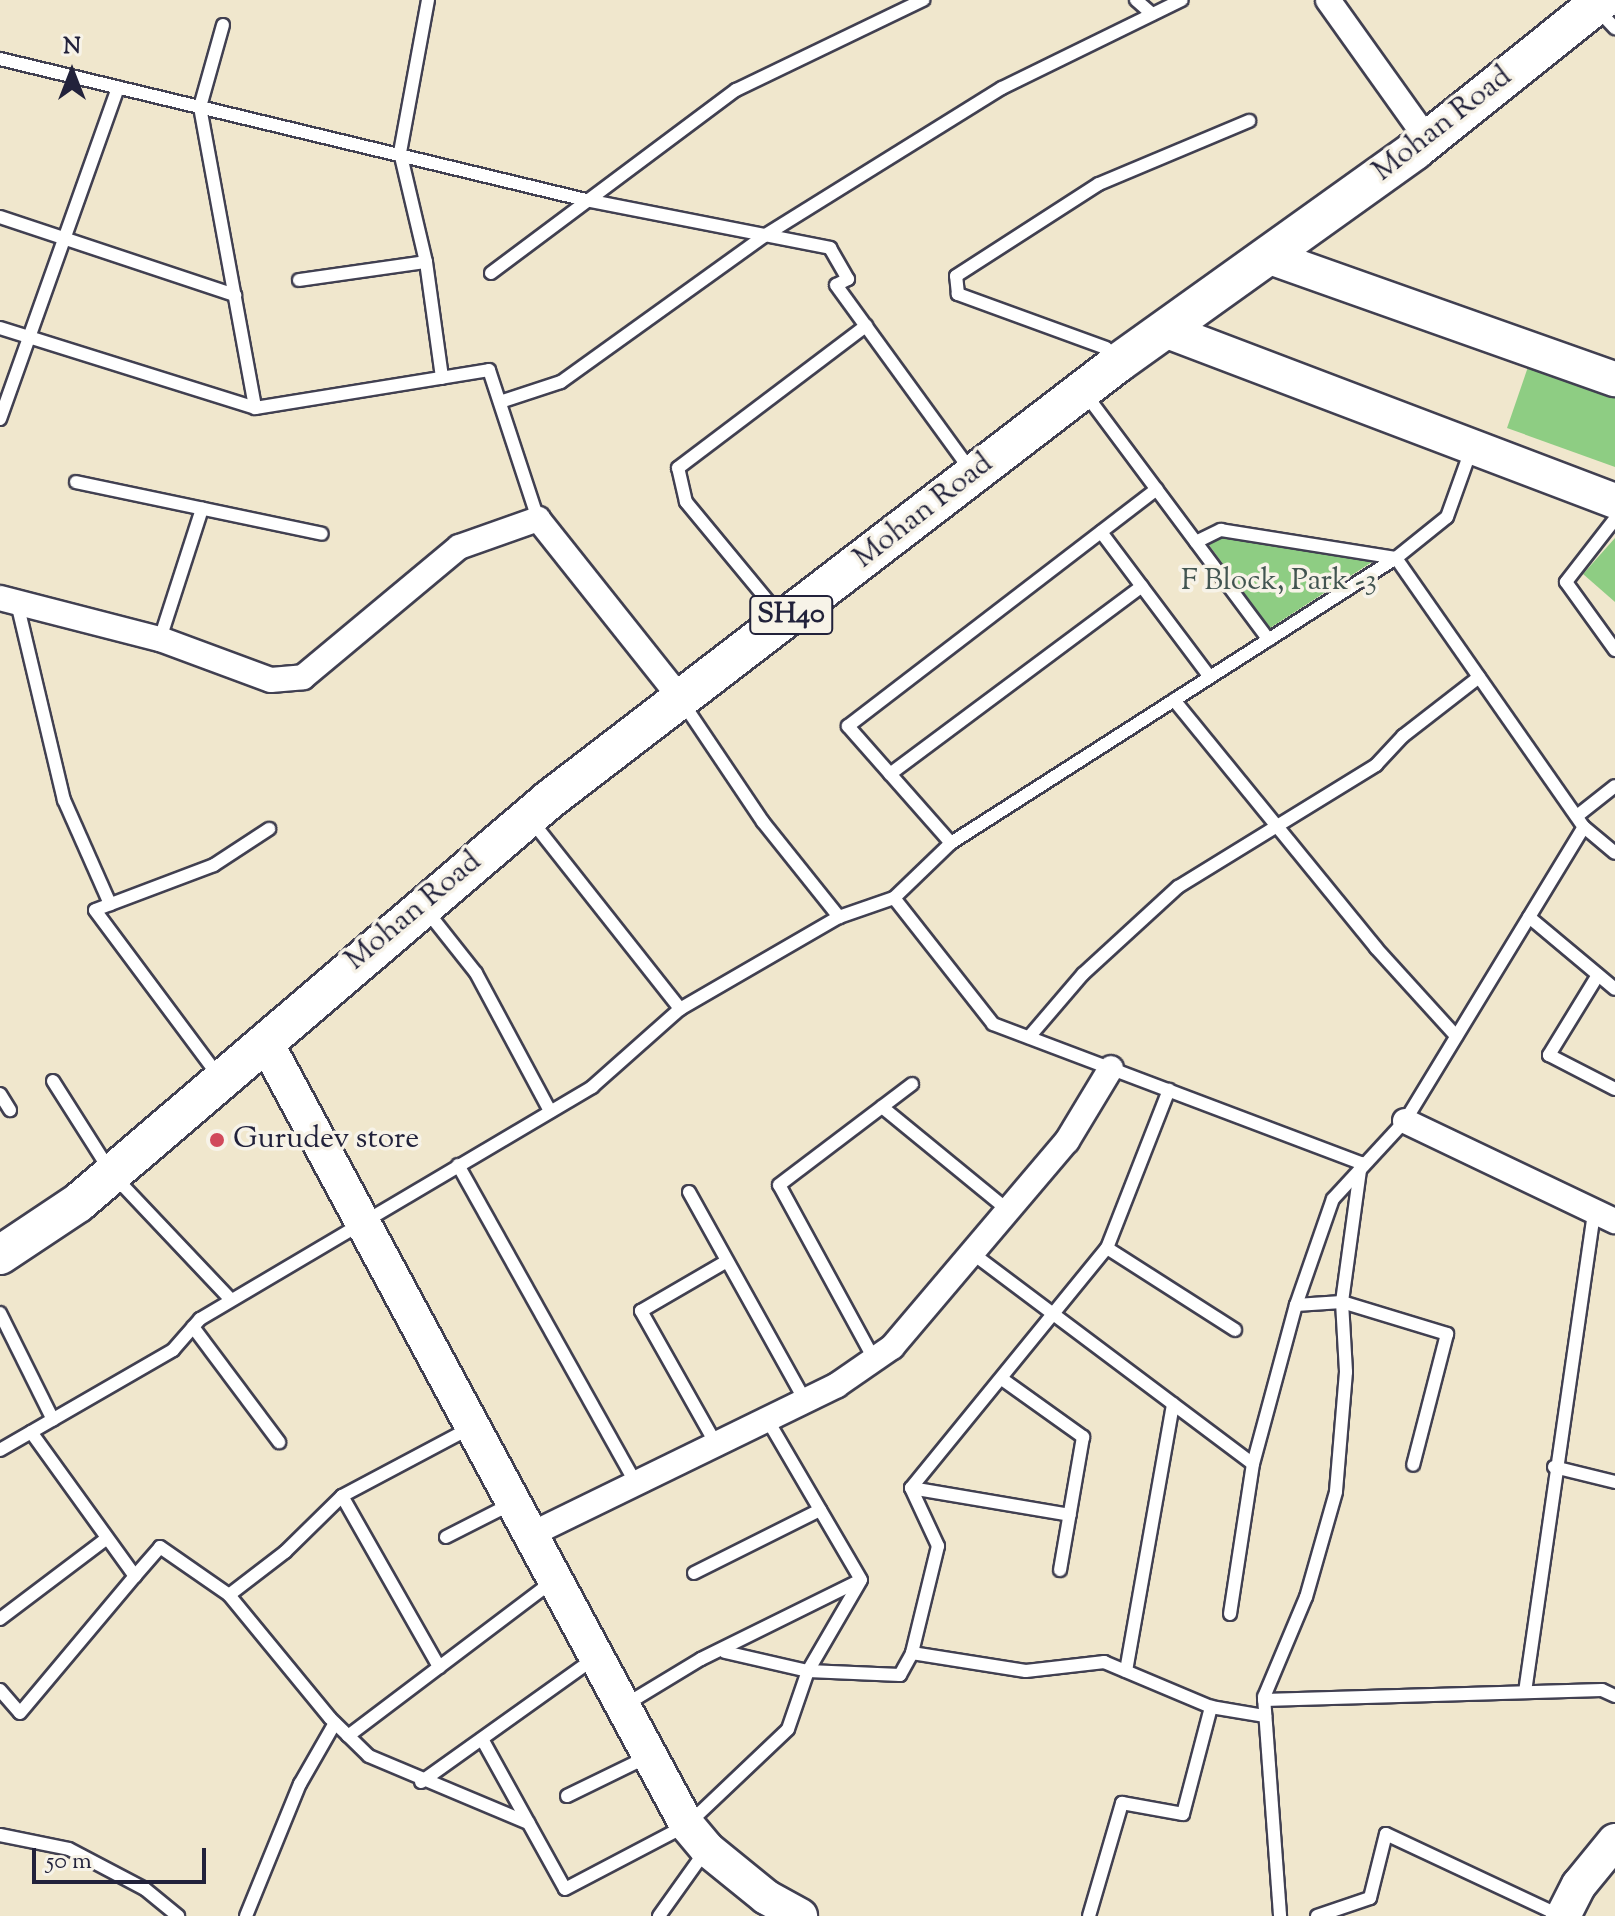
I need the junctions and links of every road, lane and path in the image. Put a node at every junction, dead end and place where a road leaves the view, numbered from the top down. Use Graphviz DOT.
graph roads {
  1 [pos="428,0"];
  2 [pos="923,0"];
  3 [pos="1136,0"];
  4 [pos="1182,0"];
  5 [pos="1328,0"];
  6 [pos="1604,11"];
  7 [pos="1152,14"];
  8 [pos="223,25"];
  9 [pos="0,59"];
  10 [pos="118,87"];
  11 [pos="200,107"];
  12 [pos="1249,121"];
  13 [pos="1428,140"];
  14 [pos="400,152"];
  15 [pos="586,200"];
  16 [pos="0,217"];
  17 [pos="764,236"];
  18 [pos="64,240"];
  19 [pos="1267,256"];
  20 [pos="426,262"];
  21 [pos="491,273"];
  22 [pos="299,280"];
  23 [pos="235,295"];
  24 [pos="866,326"];
  25 [pos="0,328"];
  26 [pos="1165,330"];
  27 [pos="29,338"];
  28 [pos="1118,363"];
  29 [pos="442,378"];
  30 [pos="1615,379"];
  31 [pos="1082,390"];
  32 [pos="500,402"];
  33 [pos="255,408"];
  34 [pos="0,419"];
  35 [pos="1472,447"];
  36 [pos="974,474"];
  37 [pos="76,482"];
  38 [pos="1157,489"];
  39 [pos="1615,501"];
  40 [pos="202,509"];
  41 [pos="538,519"];
  42 [pos="1615,519"];
  43 [pos="1101,532"];
  44 [pos="322,534"];
  45 [pos="1196,542"];
  46 [pos="1396,558"];
  47 [pos="1142,586"];
  48 [pos="8,600"];
  49 [pos="784,620"];
  50 [pos="160,639"];
  51 [pos="1269,640"];
  52 [pos="1615,650"];
  53 [pos="1210,677"];
  54 [pos="1479,677"];
  55 [pos="681,699"];
  56 [pos="1174,700"];
  57 [pos="890,774"];
  58 [pos="1615,786"];
  59 [pos="529,817"];
  60 [pos="1580,822"];
  61 [pos="1276,825"];
  62 [pos="269,829"];
  63 [pos="951,843"];
  64 [pos="1615,853"];
  65 [pos="894,898"];
  66 [pos="110,904"];
  67 [pos="423,905"];
  68 [pos="839,917"];
  69 [pos="1529,917"];
  70 [pos="1598,975"];
  71 [pos="1615,989"];
  72 [pos="680,1009"];
  73 [pos="1456,1036"];
  74 [pos="1029,1037"];
  75 [pos="265,1041"];
  76 [pos="1111,1068"];
  77 [pos="222,1080"];
  78 [pos="53,1081"];
  79 [pos="912,1084"];
  80 [pos="1615,1089"];
  81 [pos="1169,1090"];
  82 [pos="0,1094"];
  83 [pos="882,1107"];
  84 [pos="10,1110"];
  85 [pos="550,1111"];
  86 [pos="1405,1121"];
  87 [pos="1361,1163"];
  88 [pos="458,1165"];
  89 [pos="112,1174"];
  90 [pos="689,1192"];
  91 [pos="1008,1210"];
  92 [pos="1605,1216"];
  93 [pos="362,1221"];
  94 [pos="1107,1248"];
  95 [pos="6,1249"];
  96 [pos="972,1253"];
  97 [pos="727,1261"];
  98 [pos="231,1300"];
  99 [pos="1342,1302"];
  100 [pos="1296,1305"];
  101 [pos="0,1313"];
  102 [pos="1055,1316"];
  103 [pos="193,1327"];
  104 [pos="1235,1330"];
  105 [pos="874,1359"];
  106 [pos="1002,1379"];
  107 [pos="805,1400"];
  108 [pos="1173,1404"];
  109 [pos="767,1419"];
  110 [pos="53,1420"];
  111 [pos="473,1426"];
  112 [pos="31,1432"];
  113 [pos="279,1442"];
  114 [pos="716,1444"];
  115 [pos="0,1450"];
  116 [pos="1253,1464"];
  117 [pos="1413,1465"];
  118 [pos="1554,1467"];
  119 [pos="1615,1482"];
  120 [pos="636,1483"];
  121 [pos="911,1488"];
  122 [pos="342,1496"];
  123 [pos="515,1502"];
  124 [pos="820,1510"];
  125 [pos="1070,1515"];
  126 [pos="532,1534"];
  127 [pos="446,1537"];
  128 [pos="107,1538"];
  129 [pos="1060,1570"];
  130 [pos="694,1573"];
  131 [pos="135,1576"];
  132 [pos="556,1578"];
  133 [pos="861,1580"];
  134 [pos="229,1595"];
  135 [pos="1230,1614"];
  136 [pos="0,1619"];
  137 [pos="725,1652"];
  138 [pos="912,1653"];
  139 [pos="598,1656"];
  140 [pos="439,1667"];
  141 [pos="808,1671"];
  142 [pos="1126,1671"];
  143 [pos="0,1690"];
  144 [pos="1525,1692"];
  145 [pos="1615,1696"];
  146 [pos="1264,1700"];
  147 [pos="625,1705"];
  148 [pos="1211,1707"];
  149 [pos="1265,1716"];
  150 [pos="335,1723"];
  151 [pos="348,1736"];
  152 [pos="482,1739"];
  153 [pos="652,1755"];
  154 [pos="421,1782"];
  155 [pos="567,1796"];
  156 [pos="528,1823"];
  157 [pos="0,1835"];
  158 [pos="697,1837"];
  159 [pos="1615,1841"];
  160 [pos="760,1906"];
  161 [pos="178,1916"];
  162 [pos="246,1916"];
  163 [pos="659,1916"];
  164 [pos="800,1916"];
  165 [pos="1089,1916"];
  166 [pos="1280,1916"];
  167 [pos="1317,1916"];
  168 [pos="1562,1916"];
  1 -- 14 [label="lane"];
  2 -- 15 [label="lane"];
  3 -- 7 [label="lane"];
  4 -- 7 [label="lane"];
  5 -- 13 [label="street"];
  6 -- 13 [label="main road, Mohan Road / SH40"];
  7 -- 17 [label="lane"];
  8 -- 11 [label="lane"];
  9 -- 10 [label="lane"];
  10 -- 11 [label="lane"];
  10 -- 18 [label="lane"];
  11 -- 14 [label="lane"];
  11 -- 23 [label="lane"];
  12 -- 28 [label="lane"];
  13 -- 19 [label="main road, Mohan Road / SH40"];
  14 -- 15 [label="lane"];
  14 -- 20 [label="lane"];
  15 -- 17 [label="lane"];
  15 -- 21 [label="lane"];
  16 -- 18 [label="lane"];
  17 -- 24 [label="lane"];
  17 -- 32 [label="lane"];
  18 -- 23 [label="lane"];
  18 -- 27 [label="lane"];
  19 -- 26 [label="main road, Mohan Road / SH40"];
  19 -- 30 [label="street"];
  20 -- 22 [label="lane"];
  20 -- 29 [label="lane"];
  23 -- 33 [label="lane"];
  24 -- 36 [label="lane"];
  24 -- 49 [label="lane"];
  25 -- 27 [label="lane"];
  26 -- 28 [label="main road, Mohan Road / SH40"];
  26 -- 35 [label="street"];
  27 -- 33 [label="lane"];
  27 -- 34 [label="lane"];
  28 -- 31 [label="main road, Mohan Road / SH40"];
  29 -- 32 [label="lane"];
  29 -- 33 [label="lane"];
  31 -- 36 [label="main road, Mohan Road / SH40"];
  31 -- 38 [label="lane"];
  32 -- 41 [label="lane"];
  35 -- 39 [label="street"];
  35 -- 46 [label="lane"];
  36 -- 49 [label="main road, Mohan Road / SH40"];
  37 -- 40 [label="lane"];
  38 -- 43 [label="lane"];
  38 -- 45 [label="lane"];
  40 -- 44 [label="lane"];
  40 -- 50 [label="lane"];
  41 -- 50 [label="street"];
  41 -- 55 [label="street"];
  42 -- 52 [label="lane"];
  43 -- 47 [label="lane"];
  43 -- 57 [label="lane"];
  45 -- 46 [label="lane"];
  45 -- 51 [label="lane"];
  46 -- 51 [label="lane"];
  46 -- 54 [label="lane"];
  47 -- 53 [label="lane"];
  47 -- 57 [label="lane"];
  48 -- 50 [label="street"];
  48 -- 66 [label="lane"];
  49 -- 55 [label="main road, Mohan Road / SH40"];
  51 -- 53 [label="lane"];
  53 -- 56 [label="lane"];
  54 -- 60 [label="lane"];
  54 -- 61 [label="lane"];
  55 -- 59 [label="main road, Mohan Road / SH40"];
  55 -- 68 [label="lane"];
  56 -- 61 [label="lane"];
  56 -- 63 [label="lane"];
  57 -- 63 [label="lane"];
  58 -- 60 [label="lane"];
  59 -- 67 [label="main road, Mohan Road / SH40"];
  59 -- 72 [label="lane"];
  60 -- 64 [label="lane"];
  60 -- 69 [label="lane"];
  61 -- 73 [label="lane"];
  61 -- 74 [label="lane"];
  62 -- 66 [label="lane"];
  63 -- 65 [label="lane"];
  65 -- 68 [label="lane"];
  65 -- 74 [label="lane"];
  66 -- 77 [label="lane"];
  67 -- 75 [label="main road, Mohan Road / SH40"];
  67 -- 85 [label="lane"];
  68 -- 72 [label="lane"];
  69 -- 70 [label="lane"];
  69 -- 73 [label="lane"];
  70 -- 71 [label="lane"];
  70 -- 80 [label="lane"];
  72 -- 85 [label="lane"];
  73 -- 86 [label="lane"];
  74 -- 76 [label="lane"];
  75 -- 77 [label="main road, Mohan Road / SH40"];
  75 -- 93 [label="street"];
  76 -- 81 [label="lane"];
  76 -- 91 [label="street"];
  77 -- 89 [label="main road, Mohan Road / SH40"];
  78 -- 89 [label="lane"];
  79 -- 83 [label="lane"];
  81 -- 87 [label="lane"];
  81 -- 94 [label="lane"];
  82 -- 84 [label="lane"];
  83 -- 91 [label="lane"];
  83 -- 105 [label="lane"];
  85 -- 88 [label="lane"];
  86 -- 87 [label="lane"];
  86 -- 92 [label="street"];
  87 -- 99 [label="lane"];
  87 -- 100 [label="lane"];
  88 -- 93 [label="lane"];
  88 -- 120 [label="lane"];
  89 -- 95 [label="main road, Mohan Road / SH40"];
  89 -- 98 [label="lane"];
  90 -- 97 [label="lane"];
  91 -- 96 [label="street"];
  92 -- 118 [label="lane"];
  93 -- 98 [label="lane"];
  93 -- 111 [label="street"];
  94 -- 102 [label="lane"];
  94 -- 104 [label="lane"];
  96 -- 102 [label="lane"];
  96 -- 105 [label="street"];
  97 -- 107 [label="lane"];
  97 -- 114 [label="lane"];
  98 -- 103 [label="lane"];
  99 -- 100 [label="lane"];
  99 -- 117 [label="lane"];
  99 -- 146 [label="lane"];
  100 -- 116 [label="lane"];
  101 -- 110 [label="lane"];
  102 -- 106 [label="lane"];
  102 -- 108 [label="lane"];
  103 -- 110 [label="lane"];
  103 -- 113 [label="lane"];
  105 -- 107 [label="street"];
  106 -- 121 [label="lane"];
  106 -- 125 [label="lane"];
  107 -- 109 [label="street"];
  108 -- 116 [label="lane"];
  108 -- 142 [label="lane"];
  109 -- 114 [label="street"];
  109 -- 124 [label="lane"];
  110 -- 112 [label="lane"];
  111 -- 122 [label="lane"];
  111 -- 123 [label="street"];
  112 -- 115 [label="lane"];
  112 -- 128 [label="lane"];
  114 -- 120 [label="street"];
  116 -- 135 [label="lane"];
  118 -- 119 [label="lane"];
  118 -- 144 [label="lane"];
  120 -- 126 [label="street"];
  121 -- 125 [label="lane"];
  121 -- 138 [label="lane"];
  122 -- 134 [label="lane"];
  122 -- 140 [label="lane"];
  123 -- 126 [label="street"];
  123 -- 127 [label="lane"];
  124 -- 130 [label="lane"];
  124 -- 133 [label="lane"];
  125 -- 129 [label="lane"];
  126 -- 132 [label="street"];
  128 -- 131 [label="lane"];
  128 -- 136 [label="lane"];
  131 -- 134 [label="lane"];
  131 -- 143 [label="lane"];
  132 -- 139 [label="street"];
  132 -- 140 [label="lane"];
  133 -- 137 [label="lane"];
  133 -- 141 [label="lane"];
  134 -- 150 [label="lane"];
  137 -- 141 [label="lane"];
  137 -- 147 [label="lane"];
  138 -- 141 [label="lane"];
  138 -- 142 [label="lane"];
  139 -- 147 [label="street"];
  139 -- 152 [label="lane"];
  140 -- 151 [label="lane"];
  141 -- 158 [label="lane"];
  142 -- 148 [label="lane"];
  144 -- 145 [label="lane"];
  144 -- 146 [label="lane"];
  146 -- 149 [label="lane"];
  147 -- 153 [label="street"];
  148 -- 149 [label="lane"];
  148 -- 165 [label="lane"];
  149 -- 166 [label="lane"];
  150 -- 151 [label="lane"];
  150 -- 162 [label="lane"];
  151 -- 154 [label="lane"];
  152 -- 154 [label="lane"];
  152 -- 156 [label="lane"];
  153 -- 155 [label="lane"];
  153 -- 158 [label="street"];
  154 -- 156 [label="lane"];
  156 -- 158 [label="lane"];
  157 -- 161 [label="lane"];
  158 -- 160 [label="street"];
  158 -- 163 [label="lane"];
  159 -- 168 [label="street"];
  160 -- 164 [label="street"];
  167 -- 168 [label="lane"];
}
